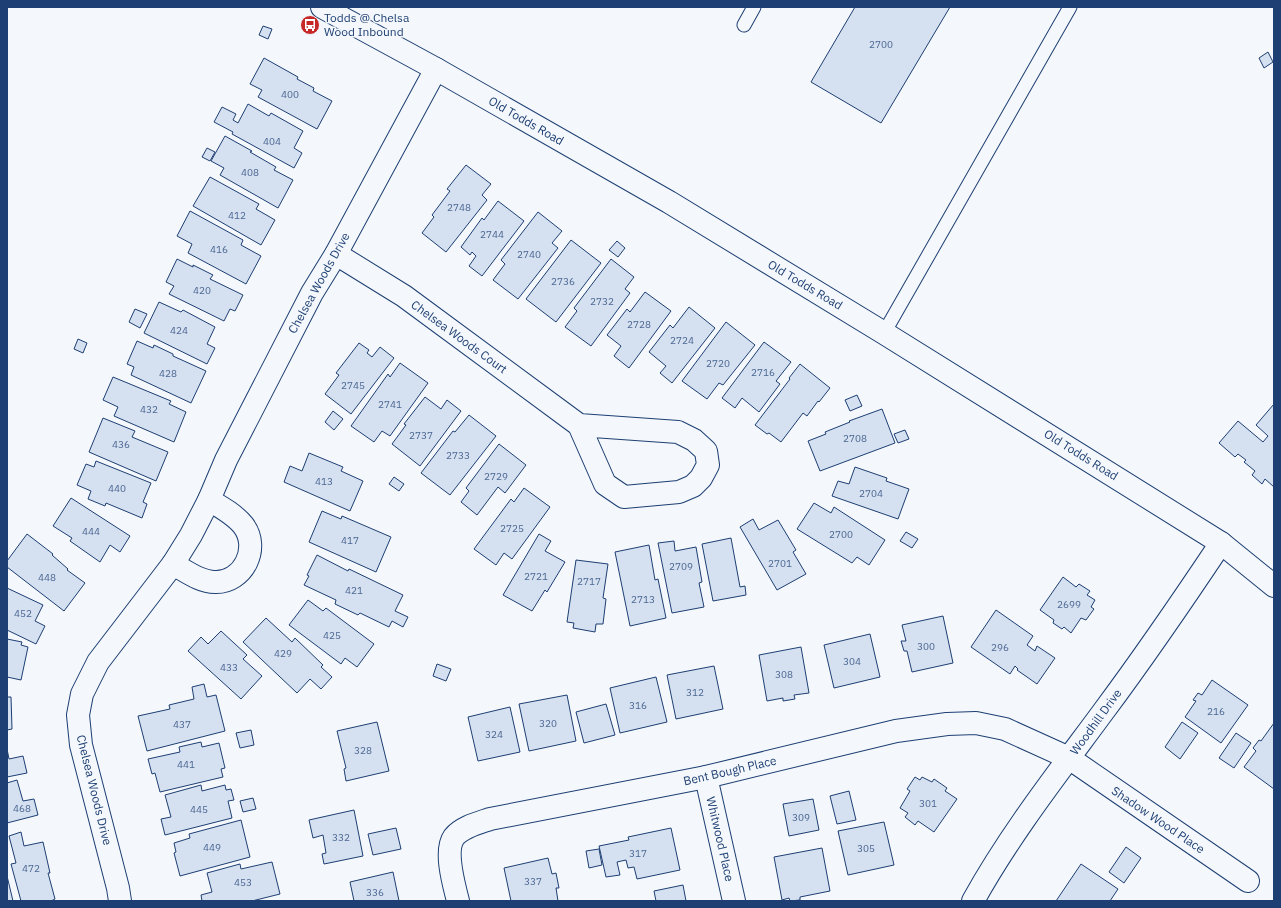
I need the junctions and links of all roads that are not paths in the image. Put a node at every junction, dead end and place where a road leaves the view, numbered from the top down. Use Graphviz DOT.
graph roads {
  1 [pos="322,7"];
  2 [pos="754,7"];
  3 [pos="1070,7"];
  4 [pos="744,24"];
  5 [pos="436,69"];
  6 [pos="336,254"];
  7 [pos="884,333"];
  8 [pos="579,425"];
  9 [pos="209,500"];
  10 [pos="1221,543"];
  11 [pos="173,564"];
  12 [pos="1274,586"];
  13 [pos="1069,758"];
  14 [pos="706,777"];
  15 [pos="1248,881"];
  16 [pos="120,901"];
  17 [pos="458,901"];
  18 [pos="734,901"];
  19 [pos="972,901"];
  1 -- 5 [label="street, Old Todds Road"];
  2 -- 4 [label="lane"];
  3 -- 7 [label="lane"];
  5 -- 6 [label="street, Chelsea Woods Drive"];
  5 -- 7 [label="street, Old Todds Road"];
  6 -- 8 [label="street, Chelsea Woods Court"];
  6 -- 9 [label="street, Chelsea Woods Drive"];
  7 -- 10 [label="street, Old Todds Road"];
  8 -- 8 [label="street, Chelsea Woods Court"];
  9 -- 11 [label="street, Chelsea Woods Drive"];
  9 -- 11 [label="street"];
  10 -- 12 [label="street, Old Todds Road"];
  10 -- 13 [label="street, Woodhill Drive"];
  11 -- 16 [label="street, Chelsea Woods Drive"];
  13 -- 14 [label="street, Bent Bough Place"];
  13 -- 15 [label="street, Shadow Wood Place"];
  13 -- 19 [label="street, Woodhill Drive"];
  14 -- 17 [label="street, Bent Bough Place"];
  14 -- 18 [label="street, Whitwood Place"];
}
